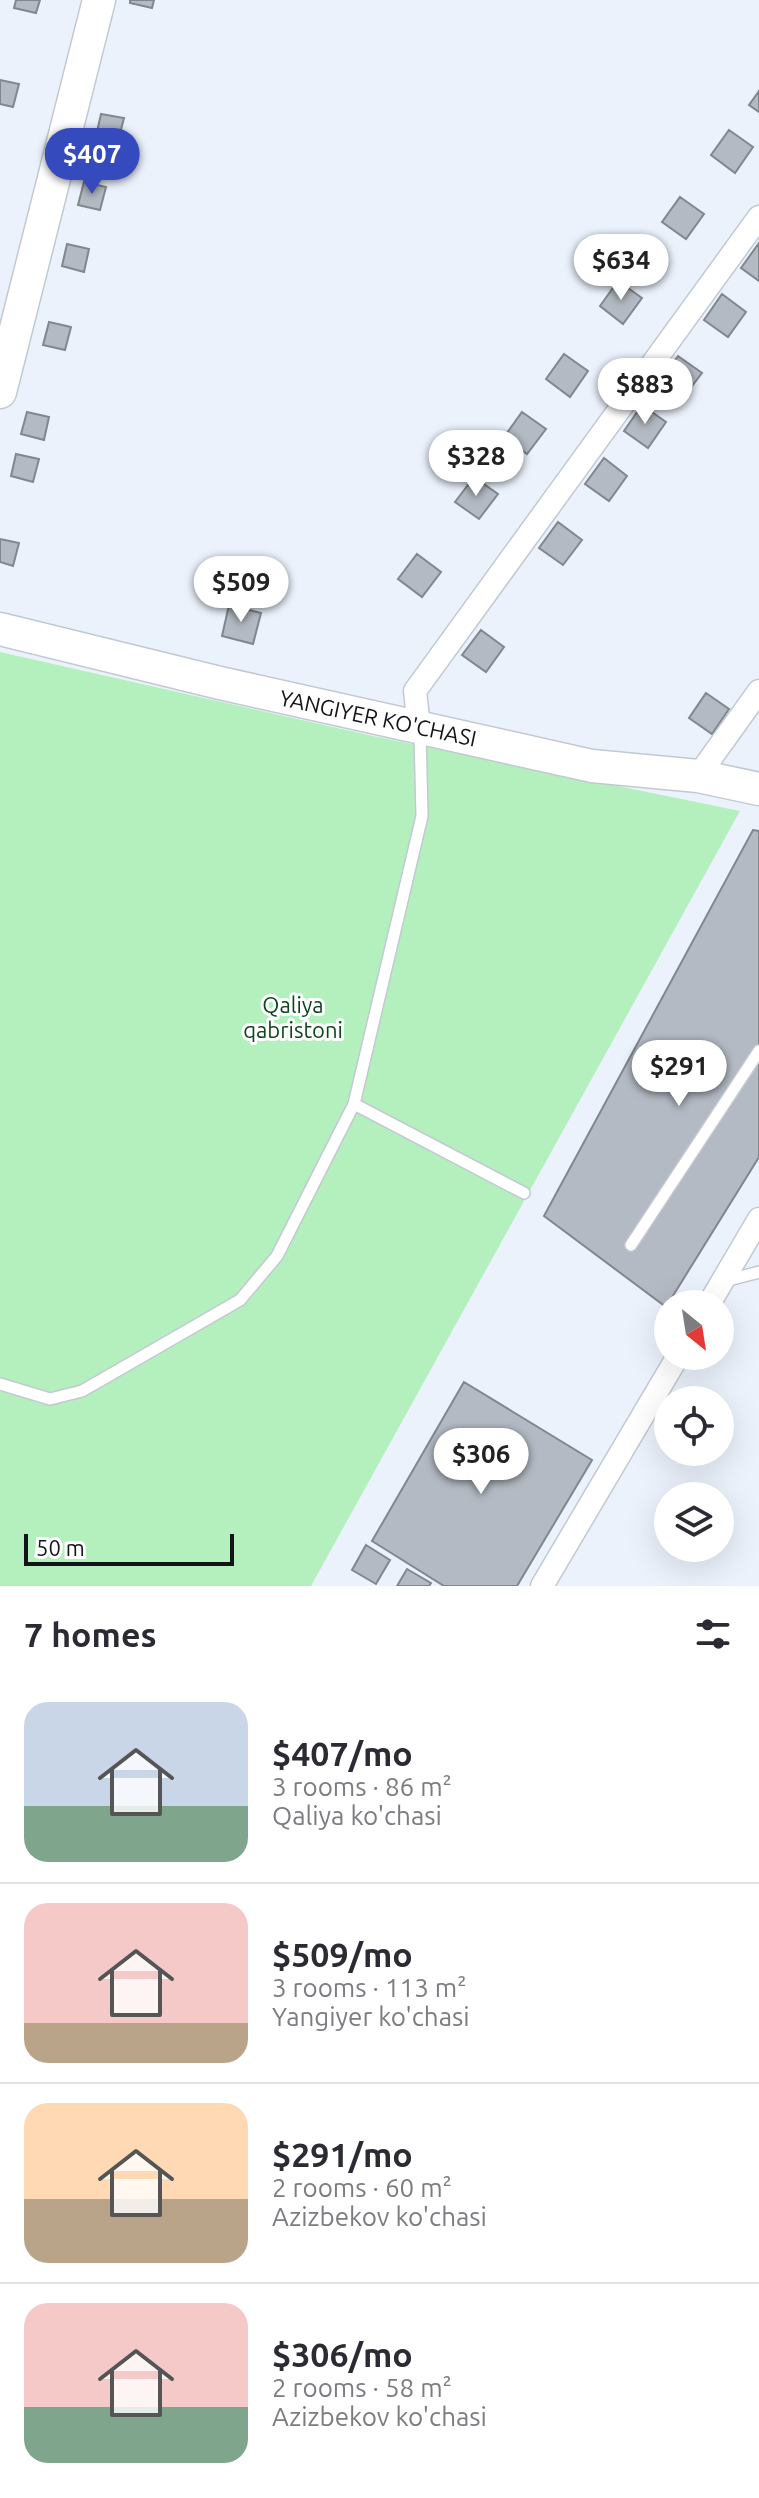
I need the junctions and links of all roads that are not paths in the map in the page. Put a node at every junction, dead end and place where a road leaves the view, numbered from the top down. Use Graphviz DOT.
graph roads {
  1 [pos="99,0"];
  2 [pos="759,217"];
  3 [pos="0,392"];
  4 [pos="0,629"];
  5 [pos="759,691"];
  6 [pos="419,727"];
  7 [pos="698,776"];
  8 [pos="759,789"];
  9 [pos="759,1051"];
  10 [pos="354,1104"];
  11 [pos="524,1193"];
  12 [pos="759,1219"];
  13 [pos="631,1245"];
  14 [pos="759,1272"];
  15 [pos="722,1282"];
  16 [pos="717,1290"];
  17 [pos="670,1370"];
  18 [pos="0,1384"];
  19 [pos="542,1586"];
  1 -- 3 [label="street"];
  2 -- 6 [label="street"];
  4 -- 6 [label="street, YANGIYER KO'CHASI"];
  5 -- 7 [label="street"];
  6 -- 7 [label="street, YANGIYER KO'CHASI"];
  6 -- 10 [label="lane"];
  7 -- 8 [label="street, YANGIYER KO'CHASI"];
  9 -- 13 [label="lane"];
  10 -- 11 [label="lane"];
  10 -- 18 [label="lane"];
  12 -- 15 [label="street"];
  14 -- 15 [label="lane"];
  15 -- 16 [label="street"];
  17 -- 19 [label="street"];
}
